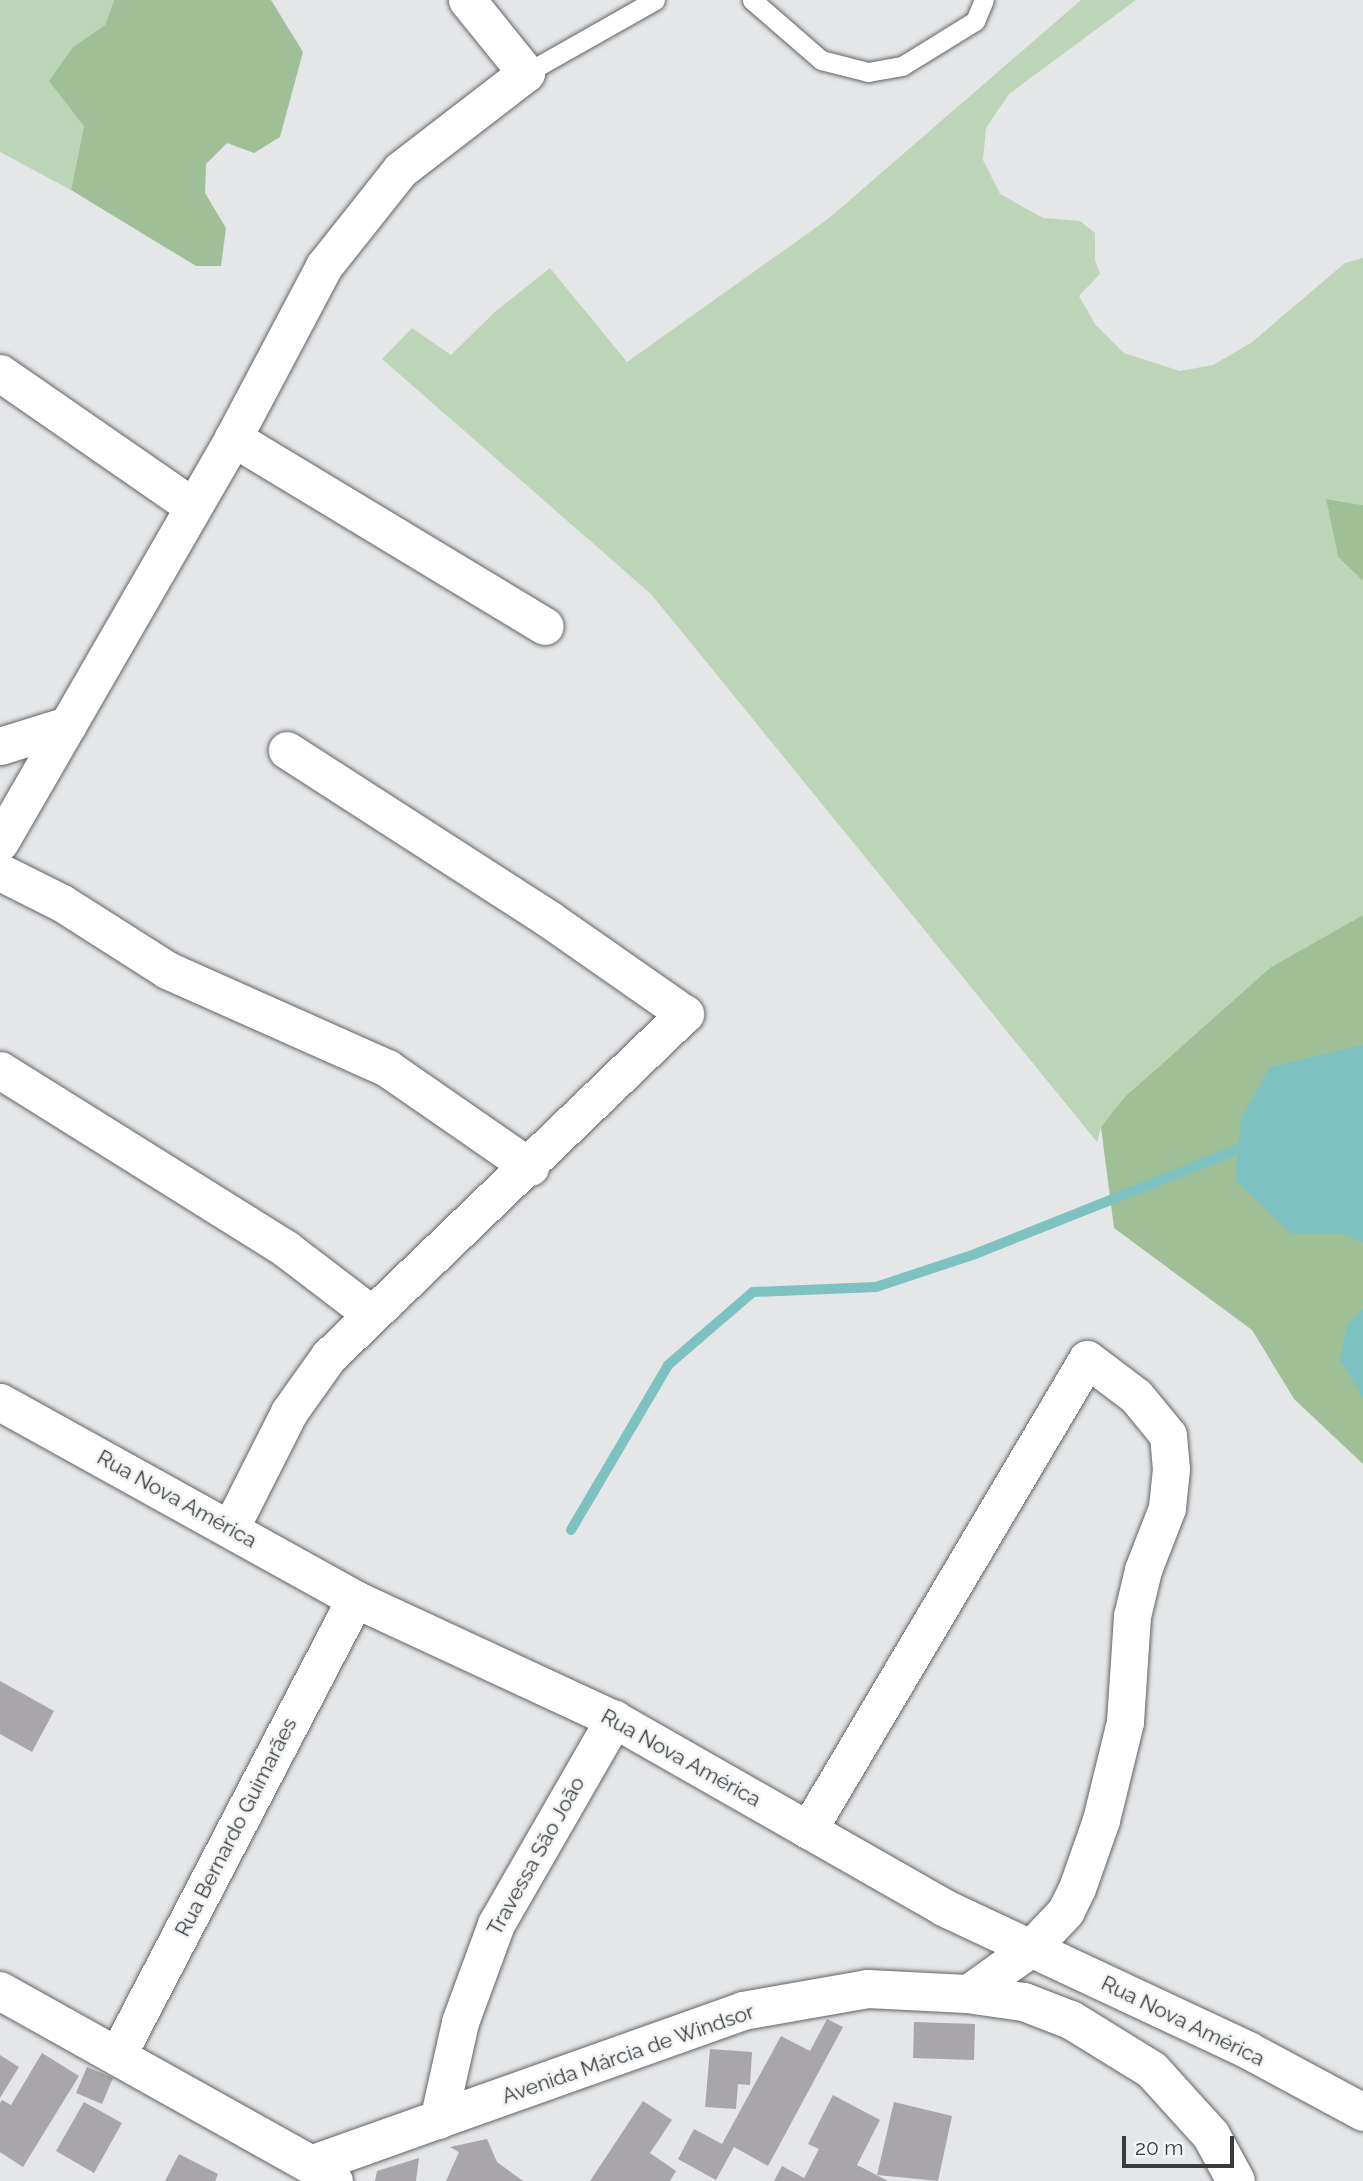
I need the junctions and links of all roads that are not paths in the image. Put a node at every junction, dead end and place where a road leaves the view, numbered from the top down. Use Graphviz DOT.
graph roads {
  1 [pos="467,0"];
  2 [pos="655,0"];
  3 [pos="752,0"];
  4 [pos="984,0"];
  5 [pos="526,73"];
  6 [pos="0,373"];
  7 [pos="233,438"];
  8 [pos="192,506"];
  9 [pos="545,626"];
  10 [pos="68,725"];
  11 [pos="0,746"];
  12 [pos="287,750"];
  13 [pos="0,842"];
  14 [pos="0,872"];
  15 [pos="0,1070"];
  16 [pos="530,1167"];
  17 [pos="370,1313"];
  18 [pos="3,1412"];
  19 [pos="231,1527"];
  20 [pos="355,1599"];
  21 [pos="614,1719"];
  22 [pos="808,1830"];
  23 [pos="1031,1948"];
  24 [pos="0,1991"];
  25 [pos="967,1994"];
  26 [pos="118,2054"];
  27 [pos="1363,2112"];
  28 [pos="438,2120"];
  29 [pos="322,2173"];
  30 [pos="1236,2181"];
  1 -- 5 [label="street"];
  2 -- 5 [label="lane"];
  3 -- 4 [label="lane"];
  5 -- 7 [label="street"];
  6 -- 8 [label="street"];
  7 -- 8 [label="street"];
  7 -- 9 [label="street"];
  8 -- 10 [label="street"];
  10 -- 11 [label="street"];
  10 -- 13 [label="street"];
  12 -- 16 [label="street"];
  14 -- 16 [label="street"];
  15 -- 17 [label="street"];
  16 -- 17 [label="street"];
  17 -- 19 [label="street"];
  18 -- 19 [label="street, Rua Nova América"];
  19 -- 20 [label="street, Rua Nova América"];
  20 -- 21 [label="street, Rua Nova América"];
  20 -- 26 [label="street, Rua Bernardo Guimarães"];
  21 -- 22 [label="street, Rua Nova América"];
  21 -- 28 [label="street, Travessa São João"];
  22 -- 23 [label="street, Rua Nova América"];
  22 -- 23 [label="street"];
  23 -- 25 [label="street"];
  23 -- 27 [label="street, Rua Nova América"];
  24 -- 26 [label="street, Avenida Márcia de Windsor"];
  25 -- 28 [label="street, Avenida Márcia de Windsor"];
  25 -- 30 [label="street, Avenida Márcia de Windsor"];
  26 -- 29 [label="street, Avenida Márcia de Windsor"];
  28 -- 29 [label="street, Avenida Márcia de Windsor"];
}
